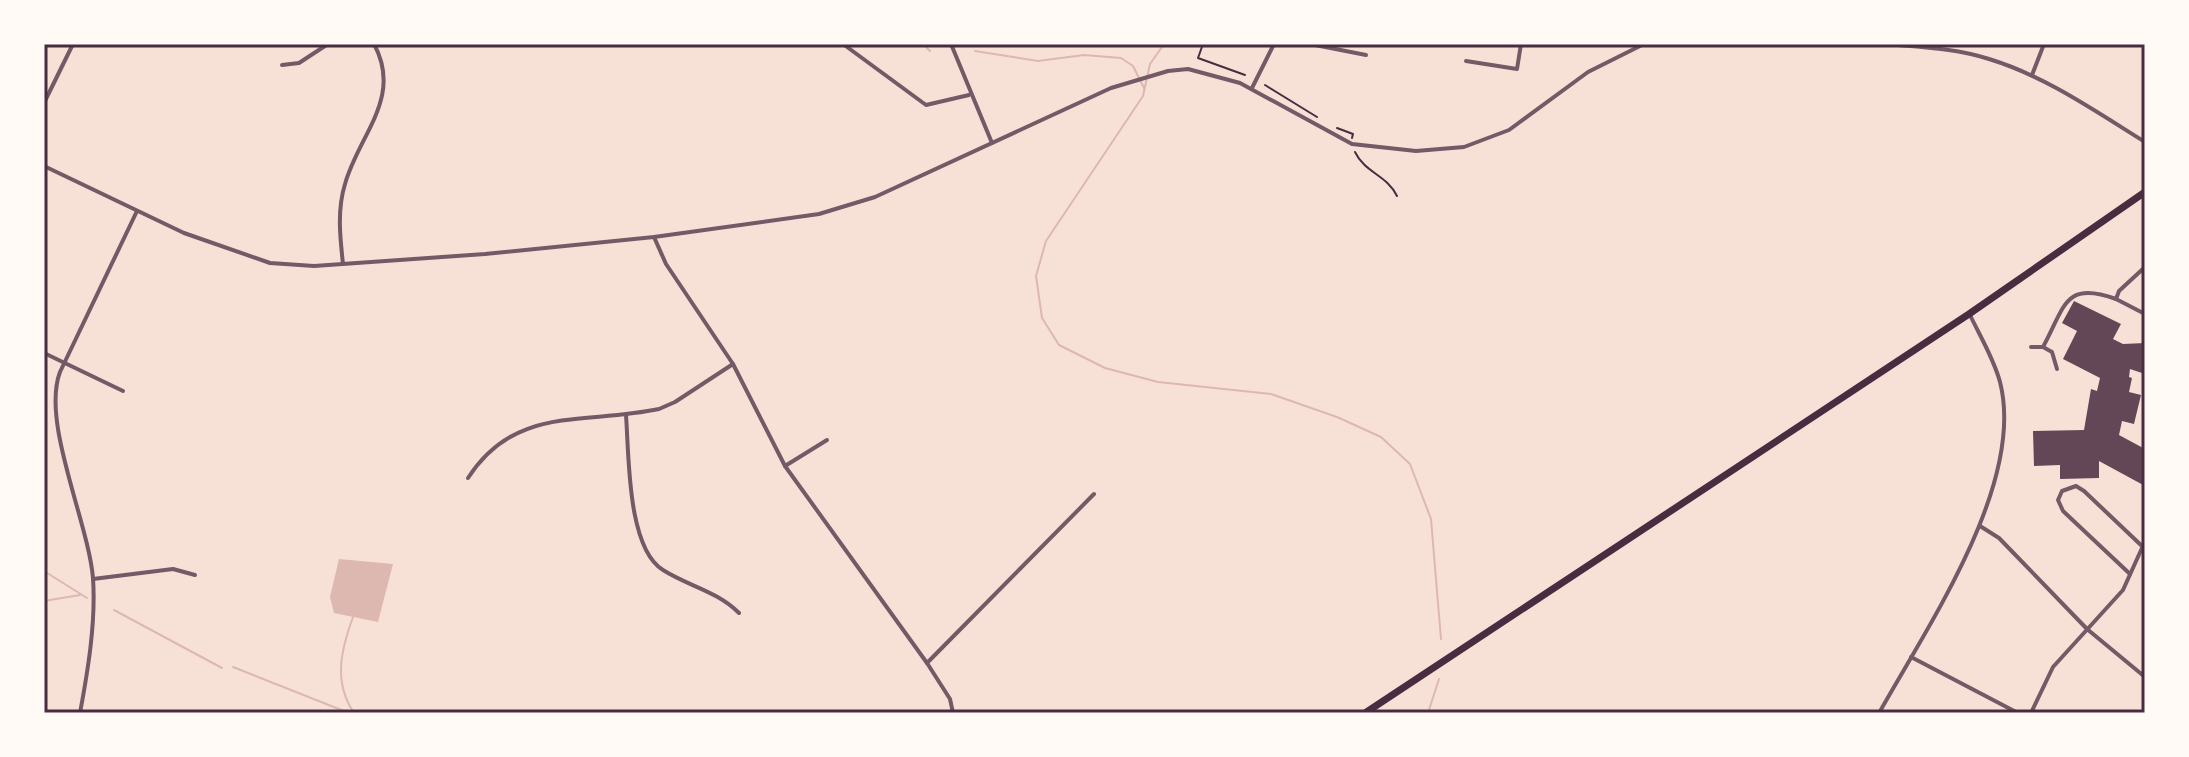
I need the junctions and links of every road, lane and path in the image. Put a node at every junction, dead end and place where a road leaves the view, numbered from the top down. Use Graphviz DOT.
graph roads {
  1 [pos="73,44"];
  2 [pos="328,44"];
  3 [pos="374,44"];
  4 [pos="843,44"];
  5 [pos="951,44"];
  6 [pos="1203,44"];
  7 [pos="1274,44"];
  8 [pos="1310,44"];
  9 [pos="1521,44"];
  10 [pos="1644,44"];
  11 [pos="1885,44"];
  12 [pos="2044,44"];
  13 [pos="1366,55"];
  14 [pos="1466,61"];
  15 [pos="282,65"];
  16 [pos="1245,75"];
  17 [pos="2032,75"];
  18 [pos="1265,85"];
  19 [pos="1252,88"];
  20 [pos="969,95"];
  21 [pos="44,103"];
  22 [pos="1325,122"];
  23 [pos="1335,127"];
  24 [pos="2145,142"];
  25 [pos="992,143"];
  26 [pos="1352,144"];
  27 [pos="44,166"];
  28 [pos="2145,192"];
  29 [pos="1397,196"];
  30 [pos="137,211"];
  31 [pos="654,237"];
  32 [pos="343,264"];
  33 [pos="2145,267"];
  34 [pos="2116,299"];
  35 [pos="1969,314"];
  36 [pos="2145,314"];
  37 [pos="2031,347"];
  38 [pos="2043,347"];
  39 [pos="44,353"];
  40 [pos="65,363"];
  41 [pos="733,364"];
  42 [pos="2057,369"];
  43 [pos="123,391"];
  44 [pos="626,415"];
  45 [pos="827,440"];
  46 [pos="785,466"];
  47 [pos="468,478"];
  48 [pos="1094,494"];
  49 [pos="1980,526"];
  50 [pos="2144,546"];
  51 [pos="2130,574"];
  52 [pos="195,575"];
  53 [pos="93,579"];
  54 [pos="739,613"];
  55 [pos="2087,629"];
  56 [pos="1911,657"];
  57 [pos="927,663"];
  58 [pos="2145,677"];
  59 [pos="80,713"];
  60 [pos="953,713"];
  61 [pos="1365,713"];
  62 [pos="1879,713"];
  63 [pos="2018,713"];
  64 [pos="2031,713"];
  1 -- 21 [label="street"];
  2 -- 15 [label="street"];
  3 -- 32 [label="street"];
  4 -- 20 [label="street"];
  5 -- 20 [label="street"];
  6 -- 16 [label="path"];
  7 -- 19 [label="street"];
  8 -- 13 [label="street"];
  9 -- 14 [label="street"];
  10 -- 26 [label="street"];
  11 -- 17 [label="street"];
  12 -- 17 [label="street"];
  17 -- 24 [label="street"];
  18 -- 22 [label="path"];
  19 -- 25 [label="street"];
  19 -- 26 [label="street"];
  20 -- 25 [label="street"];
  23 -- 26 [label="path"];
  25 -- 31 [label="street"];
  26 -- 29 [label="path"];
  27 -- 30 [label="street"];
  28 -- 35 [label="highway"];
  30 -- 32 [label="street"];
  30 -- 40 [label="street"];
  31 -- 32 [label="street"];
  31 -- 41 [label="street"];
  33 -- 34 [label="street"];
  34 -- 36 [label="street"];
  34 -- 38 [label="street"];
  35 -- 49 [label="street"];
  35 -- 61 [label="highway"];
  37 -- 38 [label="street"];
  38 -- 42 [label="street"];
  39 -- 40 [label="street"];
  40 -- 43 [label="street"];
  40 -- 53 [label="street"];
  41 -- 44 [label="street"];
  41 -- 46 [label="street"];
  44 -- 47 [label="street"];
  44 -- 54 [label="street"];
  45 -- 46 [label="street"];
  46 -- 57 [label="street"];
  48 -- 57 [label="street"];
  49 -- 55 [label="street"];
  49 -- 56 [label="street"];
  50 -- 51 [label="street"];
  50 -- 51 [label="street"];
  51 -- 55 [label="street"];
  52 -- 53 [label="street"];
  53 -- 59 [label="street"];
  55 -- 58 [label="street"];
  55 -- 64 [label="street"];
  56 -- 62 [label="street"];
  56 -- 63 [label="street"];
  57 -- 60 [label="street"];
}
